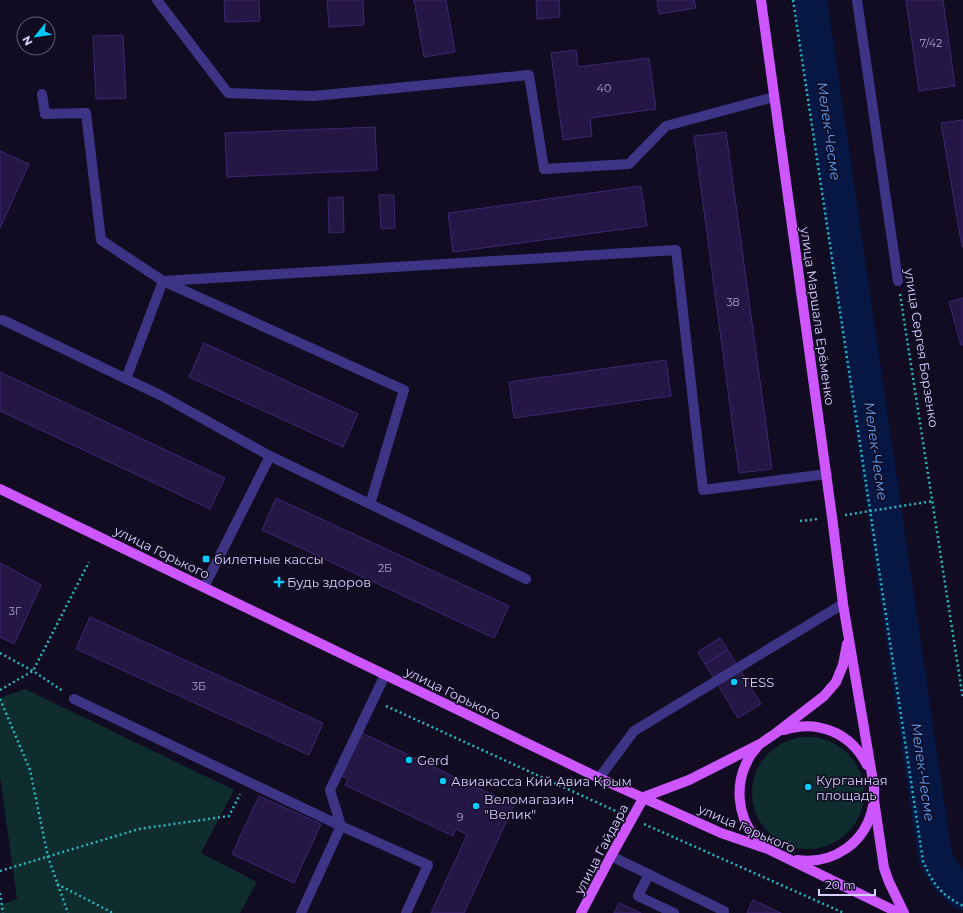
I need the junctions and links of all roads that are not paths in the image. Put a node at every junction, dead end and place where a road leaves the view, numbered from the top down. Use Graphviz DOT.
graph roads {
  1 [pos="157,0"];
  2 [pos="761,0"];
  3 [pos="857,0"];
  4 [pos="42,94"];
  5 [pos="774,97"];
  6 [pos="163,281"];
  7 [pos="898,281"];
  8 [pos="3,320"];
  9 [pos="126,379"];
  10 [pos="270,456"];
  11 [pos="827,474"];
  12 [pos="0,489"];
  13 [pos="370,504"];
  14 [pos="526,579"];
  15 [pos="204,587"];
  16 [pos="843,604"];
  17 [pos="848,636"];
  18 [pos="385,675"];
  19 [pos="74,699"];
  20 [pos="776,733"];
  21 [pos="760,744"];
  22 [pos="872,773"];
  23 [pos="600,778"];
  24 [pos="644,798"];
  25 [pos="874,800"];
  26 [pos="342,826"];
  27 [pos="768,849"];
  28 [pos="610,856"];
  29 [pos="786,858"];
  30 [pos="649,874"];
  31 [pos="301,913"];
  32 [pos="406,913"];
  33 [pos="581,913"];
  34 [pos="674,913"];
  35 [pos="723,913"];
  36 [pos="899,913"];
  37 [pos="904,913"];
  1 -- 5 [label="street"];
  2 -- 5 [label="main road, улица Маршала Ерёменко"];
  3 -- 7 [label="street, улица Сергея Борзенко"];
  4 -- 6 [label="street"];
  5 -- 11 [label="main road, улица Маршала Ерёменко"];
  6 -- 9 [label="street"];
  6 -- 11 [label="street"];
  6 -- 13 [label="street"];
  8 -- 9 [label="street"];
  9 -- 10 [label="street"];
  10 -- 13 [label="street"];
  10 -- 15 [label="street"];
  11 -- 16 [label="main road, улица Маршала Ерёменко"];
  12 -- 15 [label="main road, улица Горького"];
  13 -- 14 [label="street"];
  15 -- 18 [label="main road, улица Горького"];
  16 -- 17 [label="main road, улица Маршала Ерёменко"];
  16 -- 23 [label="street"];
  17 -- 20 [label="main road, улица Маршала Ерёменко"];
  17 -- 22 [label="main road, улица Маршала Ерёменко"];
  18 -- 23 [label="main road, улица Горького"];
  18 -- 26 [label="street"];
  19 -- 26 [label="street"];
  20 -- 21 [label="main road, улица Маршала Ерёменко"];
  20 -- 22 [label="main road"];
  21 -- 24 [label="main road, улица Маршала Ерёменко"];
  21 -- 27 [label="main road"];
  22 -- 25 [label="main road, улица Маршала Ерёменко"];
  23 -- 24 [label="main road, улица Горького"];
  24 -- 27 [label="main road, улица Горького"];
  24 -- 28 [label="main road, улица Гайдара"];
  25 -- 29 [label="main road"];
  25 -- 37 [label="main road, улица Маршала Ерёменко"];
  26 -- 31 [label="street"];
  26 -- 32 [label="street"];
  27 -- 29 [label="main road, улица Горького"];
  28 -- 30 [label="street"];
  28 -- 33 [label="main road, улица Гайдара"];
  29 -- 36 [label="main road, улица Горького"];
  30 -- 34 [label="street"];
  30 -- 35 [label="street"];
}
